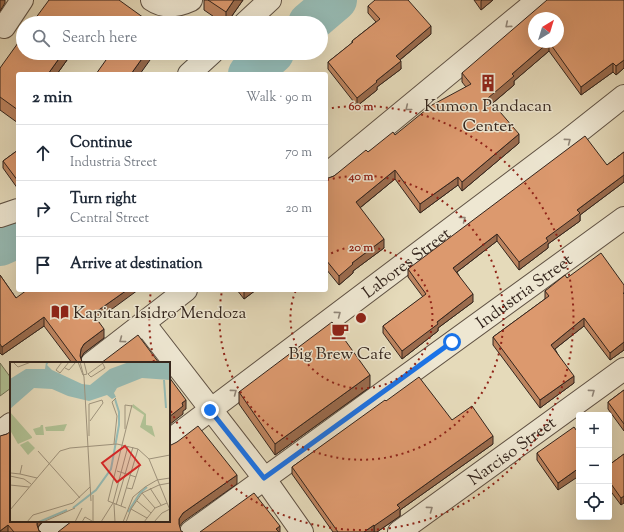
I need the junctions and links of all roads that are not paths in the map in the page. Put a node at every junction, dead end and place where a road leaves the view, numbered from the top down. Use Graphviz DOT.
graph roads {
  1 [pos="22,0"];
  2 [pos="152,0"];
  3 [pos="191,0"];
  4 [pos="270,0"];
  5 [pos="538,0"];
  6 [pos="253,16"];
  7 [pos="4,27"];
  8 [pos="204,60"];
  9 [pos="191,72"];
  10 [pos="624,96"];
  11 [pos="328,174"];
  12 [pos="16,211"];
  13 [pos="0,216"];
  14 [pos="624,218"];
  15 [pos="184,292"];
  16 [pos="144,324"];
  17 [pos="93,362"];
  18 [pos="624,369"];
  19 [pos="210,410"];
  20 [pos="10,425"];
  21 [pos="0,432"];
  22 [pos="170,440"];
  23 [pos="264,478"];
  24 [pos="62,522"];
  25 [pos="49,532"];
  26 [pos="191,532"];
  27 [pos="302,532"];
  28 [pos="399,532"];
  1 -- 7 [label="street"];
  2 -- 3 [label="street"];
  4 -- 6 [label="street"];
  5 -- 11 [label="street, one-way"];
  8 -- 9 [label="street"];
  19 -- 10 [label="street, Labores Street, one-way"];
  12 -- 13 [label="street"];
  14 -- 23 [label="street, Industria Street"];
  15 -- 16 [label="street"];
  16 -- 17 [label="street, one-way"];
  16 -- 19 [label="street"];
  28 -- 18 [label="street, Narciso Street, one-way"];
  19 -- 22 [label="street, Labores Street"];
  19 -- 23 [label="street"];
  20 -- 21 [label="street"];
  23 -- 26 [label="street, Industria Street"];
  23 -- 27 [label="street"];
  24 -- 25 [label="street"];
}
